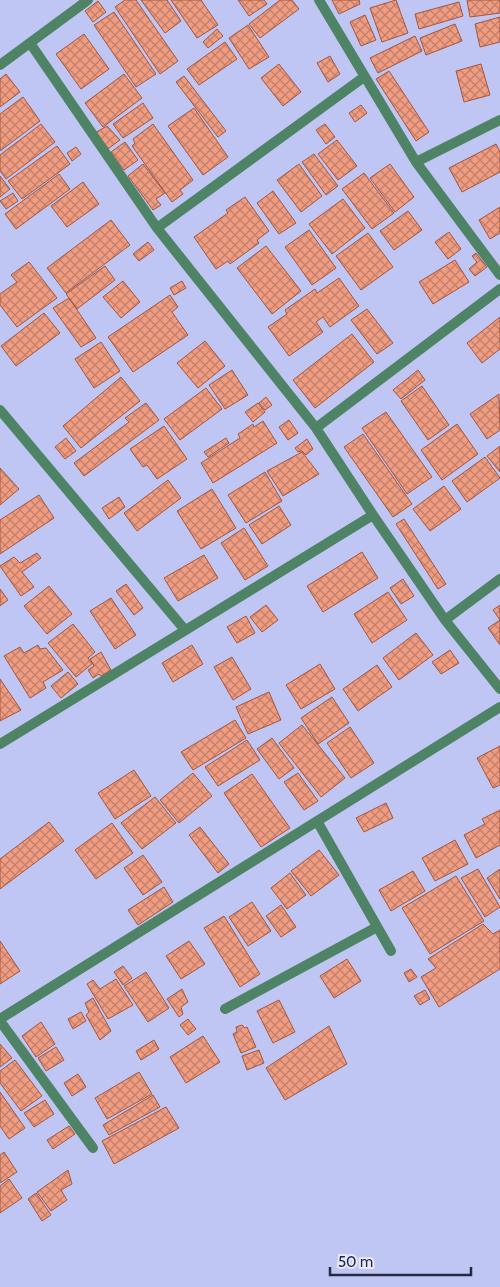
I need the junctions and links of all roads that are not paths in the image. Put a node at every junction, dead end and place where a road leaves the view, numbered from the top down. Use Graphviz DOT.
graph roads {
  1 [pos="88,0"];
  2 [pos="319,0"];
  3 [pos="30,43"];
  4 [pos="0,65"];
  5 [pos="364,77"];
  6 [pos="500,120"];
  7 [pos="416,162"];
  8 [pos="156,228"];
  9 [pos="500,276"];
  10 [pos="500,289"];
  11 [pos="1,413"];
  12 [pos="316,428"];
  13 [pos="373,515"];
  14 [pos="500,580"];
  15 [pos="445,620"];
  16 [pos="185,630"];
  17 [pos="500,688"];
  18 [pos="500,707"];
  19 [pos="0,744"];
  20 [pos="317,821"];
  21 [pos="377,927"];
  22 [pos="391,951"];
  23 [pos="225,1009"];
  24 [pos="0,1020"];
  25 [pos="93,1148"];
  1 -- 3 [label="street"];
  2 -- 5 [label="street"];
  3 -- 4 [label="street"];
  3 -- 8 [label="street"];
  5 -- 7 [label="street"];
  5 -- 8 [label="street"];
  6 -- 7 [label="street"];
  7 -- 9 [label="street"];
  8 -- 12 [label="street"];
  10 -- 12 [label="street"];
  11 -- 16 [label="street"];
  12 -- 13 [label="street"];
  13 -- 15 [label="street"];
  13 -- 16 [label="street"];
  14 -- 15 [label="street"];
  15 -- 17 [label="street"];
  16 -- 19 [label="street"];
  18 -- 20 [label="street"];
  20 -- 21 [label="street"];
  20 -- 24 [label="street"];
  21 -- 22 [label="street"];
  21 -- 23 [label="street"];
  24 -- 25 [label="street"];
}
